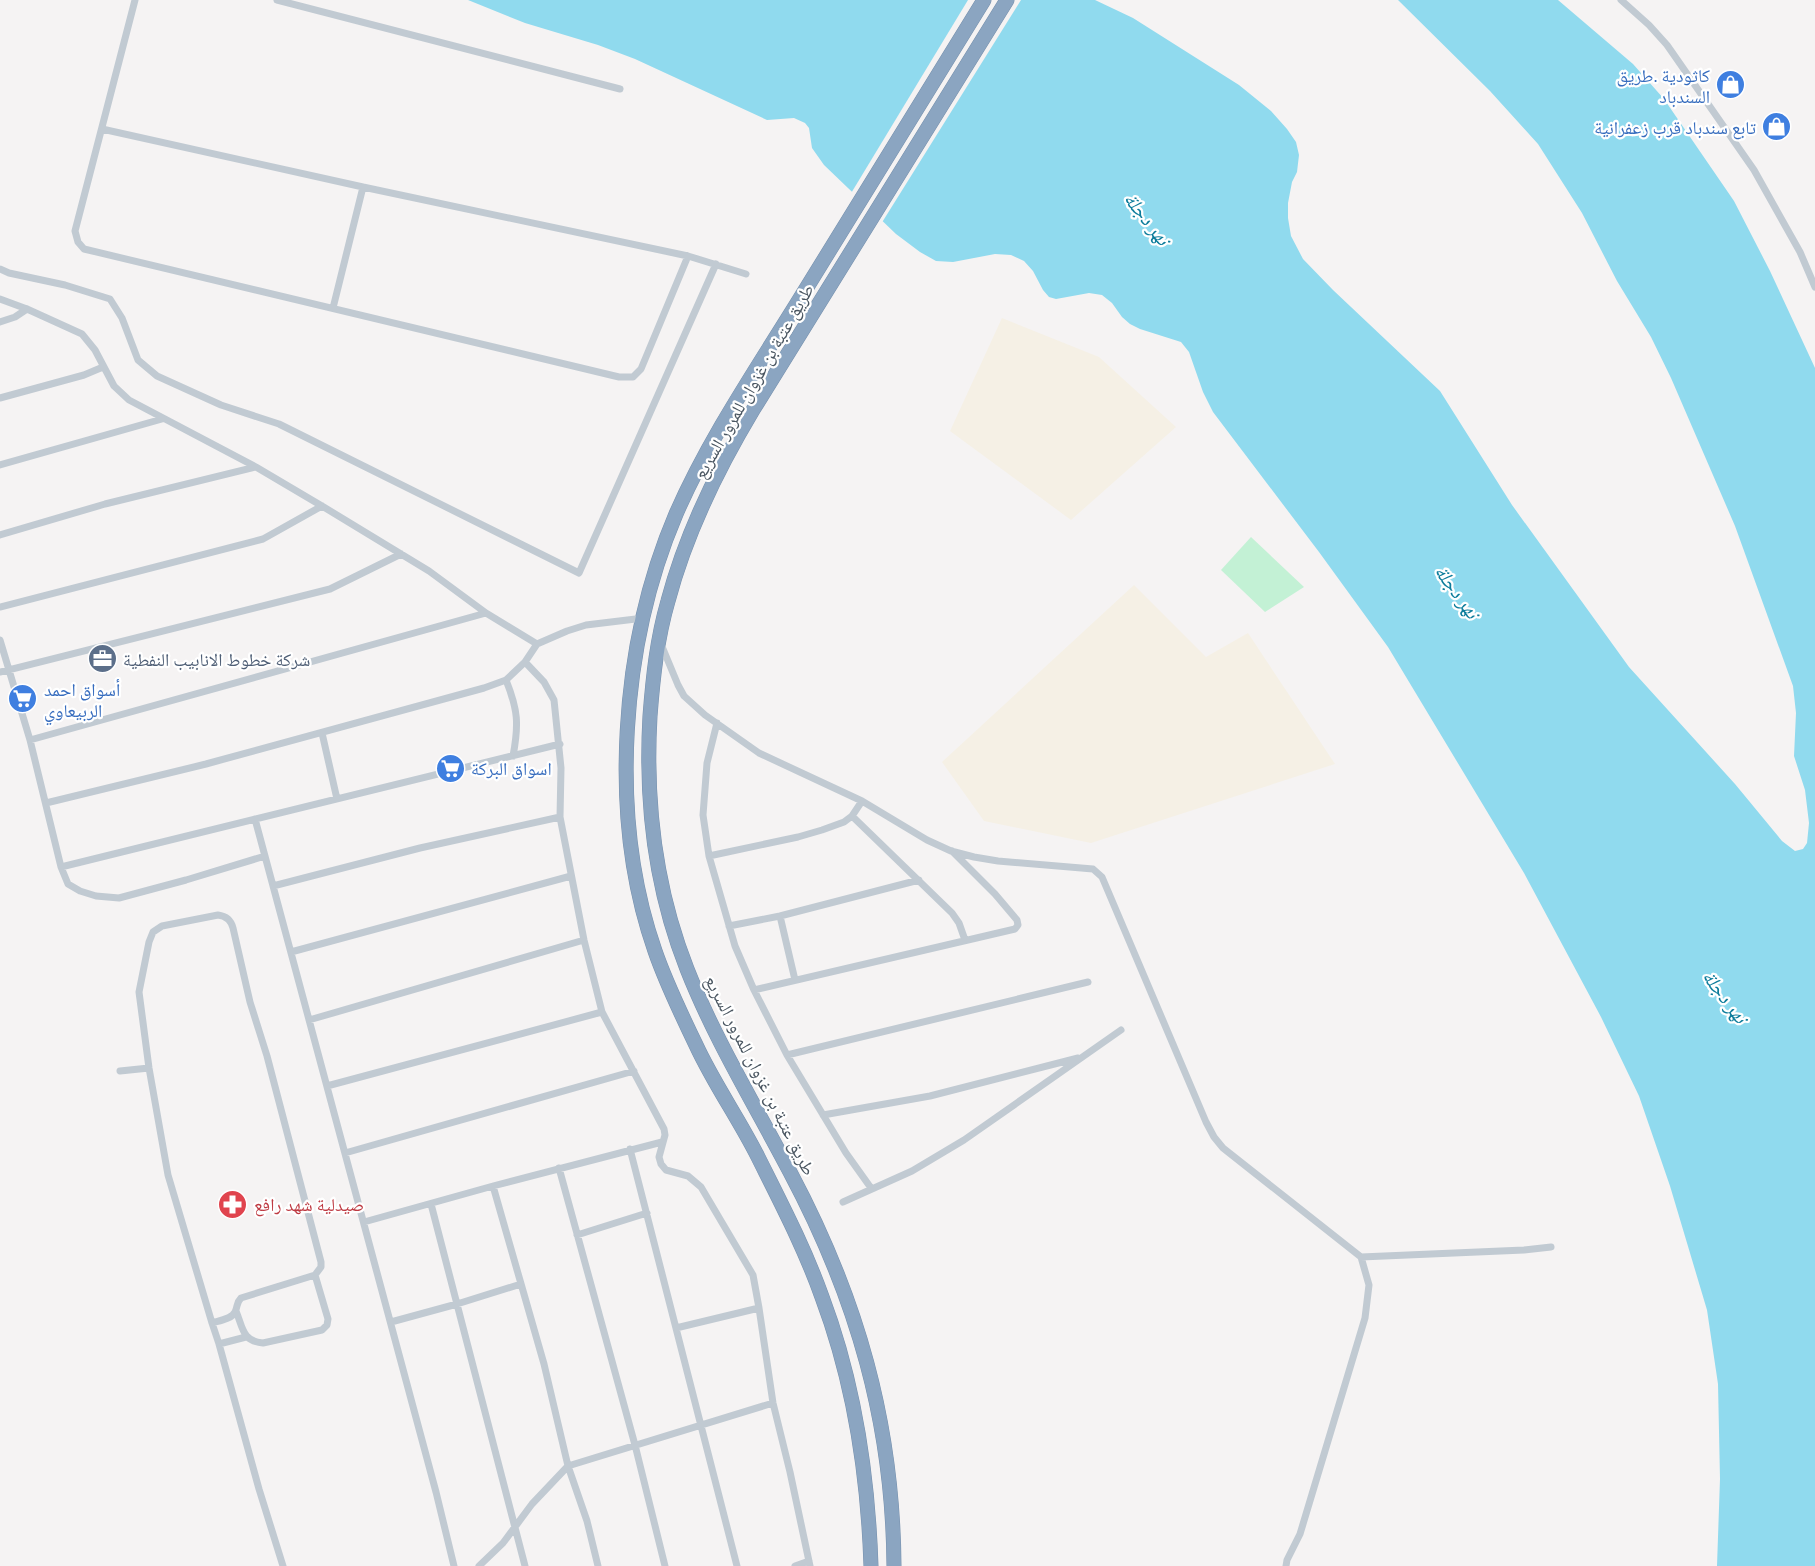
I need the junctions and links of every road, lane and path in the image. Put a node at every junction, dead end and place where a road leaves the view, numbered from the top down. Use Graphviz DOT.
graph roads {
  1 [pos="135,0"];
  2 [pos="276,0"];
  3 [pos="984,0"];
  4 [pos="1007,0"];
  5 [pos="1621,0"];
  6 [pos="620,89"];
  7 [pos="102,129"];
  8 [pos="363,187"];
  9 [pos="688,256"];
  10 [pos="716,264"];
  11 [pos="0,269"];
  12 [pos="746,274"];
  13 [pos="1815,287"];
  14 [pos="0,299"];
  15 [pos="333,308"];
  16 [pos="27,309"];
  17 [pos="0,322"];
  18 [pos="103,368"];
  19 [pos="0,398"];
  20 [pos="162,419"];
  21 [pos="0,465"];
  22 [pos="256,467"];
  23 [pos="322,506"];
  24 [pos="0,535"];
  25 [pos="401,554"];
  26 [pos="0,608"];
  27 [pos="486,614"];
  28 [pos="644,618"];
  29 [pos="659,639"];
  30 [pos="0,640"];
  31 [pos="537,644"];
  32 [pos="525,662"];
  33 [pos="9,671"];
  34 [pos="0,672"];
  35 [pos="506,680"];
  36 [pos="717,723"];
  37 [pos="322,733"];
  38 [pos="30,740"];
  39 [pos="560,744"];
  40 [pos="513,756"];
  41 [pos="337,799"];
  42 [pos="862,801"];
  43 [pos="46,803"];
  44 [pos="852,816"];
  45 [pos="560,818"];
  46 [pos="255,819"];
  47 [pos="951,851"];
  48 [pos="709,855"];
  49 [pos="265,856"];
  50 [pos="61,867"];
  51 [pos="571,876"];
  52 [pos="919,880"];
  53 [pos="273,886"];
  54 [pos="780,916"];
  55 [pos="729,926"];
  56 [pos="584,940"];
  57 [pos="965,940"];
  58 [pos="291,952"];
  59 [pos="795,980"];
  60 [pos="1088,982"];
  61 [pos="754,990"];
  62 [pos="602,1012"];
  63 [pos="309,1020"];
  64 [pos="1121,1029"];
  65 [pos="787,1055"];
  66 [pos="1084,1057"];
  67 [pos="149,1068"];
  68 [pos="120,1071"];
  69 [pos="634,1071"];
  70 [pos="327,1086"];
  71 [pos="823,1115"];
  72 [pos="662,1142"];
  73 [pos="630,1149"];
  74 [pos="345,1154"];
  75 [pos="559,1168"];
  76 [pos="493,1186"];
  77 [pos="871,1188"];
  78 [pos="843,1202"];
  79 [pos="431,1204"];
  80 [pos="647,1213"];
  81 [pos="364,1222"];
  82 [pos="577,1235"];
  83 [pos="1551,1247"];
  84 [pos="1361,1257"];
  85 [pos="315,1275"];
  86 [pos="521,1284"];
  87 [pos="457,1304"];
  88 [pos="759,1308"];
  89 [pos="236,1311"];
  90 [pos="391,1322"];
  91 [pos="212,1323"];
  92 [pos="676,1328"];
  93 [pos="246,1337"];
  94 [pos="219,1344"];
  95 [pos="773,1403"];
  96 [pos="701,1425"];
  97 [pos="635,1445"];
  98 [pos="568,1466"];
  99 [pos="515,1526"];
  100 [pos="810,1564"];
  101 [pos="283,1566"];
  102 [pos="454,1566"];
  103 [pos="479,1566"];
  104 [pos="525,1566"];
  105 [pos="597,1566"];
  106 [pos="666,1566"];
  107 [pos="737,1566"];
  108 [pos="795,1566"];
  109 [pos="871,1566"];
  110 [pos="894,1566"];
  111 [pos="1286,1566"];
  1 -- 7 [label="street"];
  2 -- 6 [label="street"];
  3 -- 28 [label="highway, طريق عتبة بن غزوان للمرور السريع"];
  4 -- 29 [label="highway, طريق عتبة بن غزوان للمرور السريع"];
  5 -- 13 [label="street"];
  7 -- 8 [label="street"];
  7 -- 15 [label="street"];
  8 -- 9 [label="street"];
  8 -- 15 [label="street"];
  9 -- 10 [label="street"];
  9 -- 15 [label="street"];
  10 -- 11 [label="street"];
  10 -- 12 [label="street"];
  14 -- 16 [label="street"];
  16 -- 17 [label="street"];
  16 -- 18 [label="street"];
  18 -- 19 [label="street"];
  18 -- 20 [label="street"];
  20 -- 21 [label="street"];
  20 -- 22 [label="street"];
  22 -- 23 [label="street"];
  22 -- 24 [label="street"];
  23 -- 25 [label="street"];
  23 -- 26 [label="street"];
  25 -- 27 [label="street"];
  25 -- 33 [label="street"];
  27 -- 31 [label="street"];
  27 -- 38 [label="street"];
  28 -- 31 [label="street"];
  28 -- 109 [label="highway, طريق عتبة بن غزوان للمرور السريع"];
  29 -- 36 [label="street"];
  29 -- 110 [label="highway, طريق عتبة بن غزوان للمرور السريع"];
  30 -- 33 [label="street"];
  31 -- 32 [label="street"];
  32 -- 35 [label="street"];
  32 -- 39 [label="street"];
  33 -- 34 [label="street"];
  33 -- 38 [label="street"];
  35 -- 37 [label="street"];
  35 -- 40 [label="street"];
  36 -- 42 [label="street"];
  36 -- 48 [label="street"];
  37 -- 41 [label="street"];
  37 -- 43 [label="street"];
  38 -- 43 [label="street"];
  39 -- 40 [label="street"];
  39 -- 45 [label="street"];
  40 -- 41 [label="street"];
  41 -- 46 [label="street"];
  42 -- 44 [label="street"];
  42 -- 47 [label="street"];
  43 -- 50 [label="street"];
  44 -- 48 [label="street"];
  44 -- 52 [label="street"];
  45 -- 51 [label="street"];
  45 -- 53 [label="street"];
  46 -- 49 [label="street"];
  46 -- 50 [label="street"];
  47 -- 57 [label="street"];
  47 -- 84 [label="street"];
  48 -- 55 [label="street"];
  49 -- 50 [label="street"];
  49 -- 53 [label="street"];
  51 -- 56 [label="street"];
  51 -- 58 [label="street"];
  52 -- 54 [label="street"];
  52 -- 57 [label="street"];
  53 -- 58 [label="street"];
  54 -- 55 [label="street"];
  54 -- 59 [label="street"];
  55 -- 61 [label="street"];
  56 -- 62 [label="street"];
  56 -- 63 [label="street"];
  57 -- 59 [label="street"];
  58 -- 63 [label="street"];
  59 -- 61 [label="street"];
  60 -- 65 [label="street"];
  61 -- 65 [label="street"];
  62 -- 69 [label="street"];
  62 -- 70 [label="street"];
  63 -- 70 [label="street"];
  64 -- 66 [label="street"];
  65 -- 71 [label="street"];
  66 -- 71 [label="street"];
  66 -- 77 [label="street"];
  67 -- 68 [label="street"];
  67 -- 85 [label="street"];
  67 -- 91 [label="street"];
  69 -- 72 [label="street"];
  69 -- 74 [label="street"];
  70 -- 74 [label="street"];
  71 -- 77 [label="street"];
  72 -- 73 [label="street"];
  72 -- 88 [label="street"];
  73 -- 75 [label="street"];
  73 -- 80 [label="street"];
  74 -- 81 [label="street"];
  75 -- 76 [label="street"];
  75 -- 82 [label="street"];
  76 -- 79 [label="street"];
  76 -- 86 [label="street"];
  77 -- 78 [label="street"];
  79 -- 81 [label="street"];
  79 -- 87 [label="street"];
  80 -- 82 [label="street"];
  80 -- 92 [label="street"];
  81 -- 90 [label="street"];
  82 -- 97 [label="street"];
  83 -- 84 [label="street"];
  84 -- 111 [label="street"];
  85 -- 89 [label="street"];
  85 -- 93 [label="street"];
  86 -- 87 [label="street"];
  86 -- 98 [label="street"];
  87 -- 90 [label="street"];
  87 -- 99 [label="street"];
  88 -- 92 [label="street"];
  88 -- 95 [label="street"];
  89 -- 91 [label="street"];
  89 -- 93 [label="street"];
  90 -- 102 [label="street"];
  91 -- 94 [label="street"];
  92 -- 96 [label="street"];
  93 -- 94 [label="street"];
  94 -- 101 [label="street"];
  95 -- 96 [label="street"];
  95 -- 100 [label="street"];
  96 -- 97 [label="street"];
  96 -- 107 [label="street"];
  97 -- 98 [label="street"];
  97 -- 106 [label="street"];
  98 -- 99 [label="street"];
  98 -- 105 [label="street"];
  99 -- 103 [label="street"];
  99 -- 104 [label="street"];
  100 -- 108 [label="street"];
}
